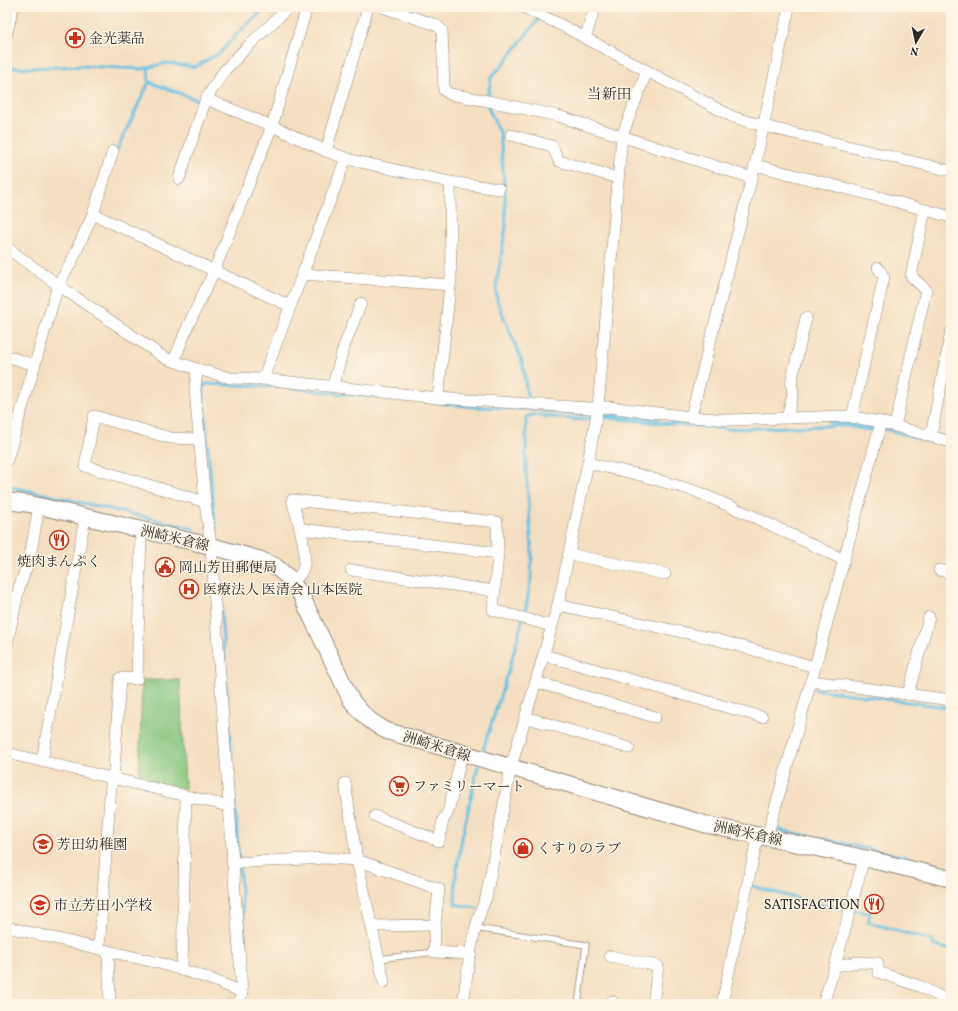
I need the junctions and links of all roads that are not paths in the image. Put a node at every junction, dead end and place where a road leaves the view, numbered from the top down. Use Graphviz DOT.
graph roads {
  1 [pos="16,7"];
  2 [pos="289,7"];
  3 [pos="307,7"];
  4 [pos="368,7"];
  5 [pos="382,7"];
  6 [pos="523,7"];
  7 [pos="595,7"];
  8 [pos="789,7"];
  9 [pos="402,10"];
  10 [pos="585,38"];
  11 [pos="7,43"];
  12 [pos="647,71"];
  13 [pos="206,102"];
  14 [pos="764,126"];
  15 [pos="271,129"];
  16 [pos="511,135"];
  17 [pos="622,136"];
  18 [pos="113,151"];
  19 [pos="326,151"];
  20 [pos="345,161"];
  21 [pos="755,165"];
  22 [pos="951,171"];
  23 [pos="618,178"];
  24 [pos="752,178"];
  25 [pos="179,179"];
  26 [pos="450,185"];
  27 [pos="499,189"];
  28 [pos="925,210"];
  29 [pos="93,214"];
  30 [pos="951,217"];
  31 [pos="7,248"];
  32 [pos="878,268"];
  33 [pos="214,271"];
  34 [pos="302,274"];
  35 [pos="58,285"];
  36 [pos="450,285"];
  37 [pos="361,303"];
  38 [pos="290,306"];
  39 [pos="806,318"];
  40 [pos="951,332"];
  41 [pos="7,356"];
  42 [pos="174,361"];
  43 [pos="34,365"];
  44 [pos="197,369"];
  45 [pos="263,379"];
  46 [pos="333,386"];
  47 [pos="438,398"];
  48 [pos="597,412"];
  49 [pos="691,417"];
  50 [pos="852,417"];
  51 [pos="787,418"];
  52 [pos="895,426"];
  53 [pos="879,427"];
  54 [pos="931,436"];
  55 [pos="199,439"];
  56 [pos="951,442"];
  57 [pos="7,460"];
  58 [pos="588,463"];
  59 [pos="7,501"];
  60 [pos="205,502"];
  61 [pos="39,506"];
  62 [pos="85,517"];
  63 [pos="301,529"];
  64 [pos="141,530"];
  65 [pos="210,539"];
  66 [pos="498,553"];
  67 [pos="569,554"];
  68 [pos="844,560"];
  69 [pos="351,570"];
  70 [pos="939,570"];
  71 [pos="951,573"];
  72 [pos="665,574"];
  73 [pos="292,582"];
  74 [pos="494,591"];
  75 [pos="558,606"];
  76 [pos="929,617"];
  77 [pos="552,626"];
  78 [pos="7,644"];
  79 [pos="544,655"];
  80 [pos="815,668"];
  81 [pos="811,681"];
  82 [pos="536,682"];
  83 [pos="908,694"];
  84 [pos="951,700"];
  85 [pos="525,717"];
  86 [pos="655,717"];
  87 [pos="762,717"];
  88 [pos="629,748"];
  89 [pos="7,754"];
  90 [pos="462,754"];
  91 [pos="42,761"];
  92 [pos="511,767"];
  93 [pos="113,778"];
  94 [pos="345,783"];
  95 [pos="186,796"];
  96 [pos="228,806"];
  97 [pos="375,816"];
  98 [pos="763,836"];
  99 [pos="864,858"];
  100 [pos="357,860"];
  101 [pos="236,863"];
  102 [pos="951,880"];
  103 [pos="435,925"];
  104 [pos="371,926"];
  105 [pos="7,927"];
  106 [pos="475,928"];
  107 [pos="104,949"];
  108 [pos="434,952"];
  109 [pos="471,954"];
  110 [pos="610,956"];
  111 [pos="379,959"];
  112 [pos="835,966"];
  113 [pos="182,970"];
  114 [pos="384,982"];
  115 [pos="242,992"];
  116 [pos="951,1002"];
  117 [pos="110,1004"];
  118 [pos="239,1004"];
  119 [pos="463,1004"];
  120 [pos="578,1004"];
  121 [pos="653,1004"];
  122 [pos="722,1004"];
  123 [pos="823,1004"];
  1 -- 11 [label="lane"];
  2 -- 13 [label="street"];
  3 -- 15 [label="street"];
  4 -- 19 [label="street"];
  5 -- 9 [label="street"];
  6 -- 10 [label="street"];
  7 -- 10 [label="street"];
  8 -- 14 [label="street"];
  9 -- 17 [label="street"];
  10 -- 12 [label="street"];
  12 -- 14 [label="street"];
  12 -- 17 [label="street"];
  13 -- 15 [label="street"];
  13 -- 25 [label="street"];
  14 -- 21 [label="street"];
  14 -- 22 [label="street"];
  15 -- 19 [label="street"];
  15 -- 33 [label="street"];
  16 -- 23 [label="street"];
  17 -- 23 [label="street"];
  17 -- 24 [label="street"];
  18 -- 29 [label="street"];
  19 -- 20 [label="street"];
  20 -- 26 [label="street"];
  20 -- 34 [label="street"];
  21 -- 24 [label="street"];
  21 -- 28 [label="street"];
  23 -- 48 [label="street"];
  24 -- 49 [label="street"];
  26 -- 27 [label="street"];
  26 -- 36 [label="street"];
  28 -- 30 [label="street"];
  28 -- 52 [label="street"];
  29 -- 33 [label="street"];
  29 -- 35 [label="street"];
  31 -- 35 [label="street"];
  32 -- 50 [label="street"];
  33 -- 38 [label="street"];
  33 -- 42 [label="street"];
  34 -- 36 [label="street"];
  34 -- 38 [label="street"];
  35 -- 42 [label="street"];
  35 -- 43 [label="street"];
  36 -- 47 [label="street"];
  37 -- 46 [label="street"];
  38 -- 45 [label="street"];
  39 -- 51 [label="street"];
  40 -- 54 [label="street"];
  41 -- 43 [label="street"];
  42 -- 44 [label="street"];
  43 -- 57 [label="street"];
  44 -- 45 [label="street"];
  44 -- 55 [label="street"];
  45 -- 46 [label="street"];
  46 -- 47 [label="street"];
  47 -- 48 [label="street"];
  48 -- 49 [label="street"];
  48 -- 58 [label="street"];
  49 -- 51 [label="street"];
  50 -- 51 [label="street"];
  50 -- 53 [label="street"];
  52 -- 53 [label="street"];
  52 -- 54 [label="street"];
  53 -- 68 [label="street"];
  54 -- 56 [label="street"];
  55 -- 60 [label="street"];
  55 -- 60 [label="street"];
  58 -- 67 [label="street"];
  58 -- 68 [label="street"];
  59 -- 61 [label="main road, 洲崎米倉線"];
  60 -- 65 [label="street"];
  61 -- 62 [label="main road, 洲崎米倉線"];
  61 -- 78 [label="street"];
  62 -- 64 [label="main road, 洲崎米倉線"];
  62 -- 91 [label="street"];
  63 -- 66 [label="street"];
  63 -- 66 [label="street"];
  63 -- 73 [label="street"];
  64 -- 65 [label="main road, 洲崎米倉線"];
  64 -- 93 [label="street"];
  65 -- 73 [label="main road, 洲崎米倉線"];
  65 -- 96 [label="street"];
  66 -- 74 [label="street"];
  67 -- 72 [label="street"];
  67 -- 75 [label="street"];
  68 -- 80 [label="street"];
  69 -- 74 [label="street"];
  70 -- 71 [label="street"];
  73 -- 90 [label="main road, 洲崎米倉線"];
  74 -- 77 [label="street"];
  75 -- 77 [label="street"];
  75 -- 80 [label="street"];
  76 -- 83 [label="street"];
  77 -- 79 [label="street"];
  79 -- 82 [label="street"];
  79 -- 87 [label="street"];
  80 -- 81 [label="street"];
  81 -- 83 [label="street"];
  81 -- 98 [label="street"];
  82 -- 85 [label="street"];
  82 -- 86 [label="street"];
  83 -- 84 [label="street"];
  85 -- 88 [label="street"];
  85 -- 92 [label="street"];
  89 -- 91 [label="street"];
  90 -- 92 [label="main road, 洲崎米倉線"];
  90 -- 97 [label="street"];
  91 -- 93 [label="street"];
  92 -- 98 [label="main road, 洲崎米倉線"];
  92 -- 106 [label="street"];
  93 -- 95 [label="street"];
  93 -- 107 [label="street"];
  94 -- 100 [label="street"];
  95 -- 96 [label="street"];
  95 -- 113 [label="street"];
  96 -- 101 [label="street"];
  98 -- 99 [label="main road, 洲崎米倉線"];
  98 -- 122 [label="street"];
  99 -- 102 [label="main road, 洲崎米倉線"];
  99 -- 112 [label="street"];
  100 -- 101 [label="street"];
  100 -- 103 [label="street"];
  100 -- 104 [label="street"];
  101 -- 115 [label="street"];
  103 -- 104 [label="street"];
  103 -- 108 [label="street"];
  104 -- 111 [label="street"];
  105 -- 107 [label="street"];
  106 -- 109 [label="street"];
  106 -- 120 [label="lane"];
  107 -- 113 [label="street"];
  107 -- 117 [label="street"];
  108 -- 109 [label="street"];
  108 -- 111 [label="lane"];
  109 -- 119 [label="street"];
  110 -- 121 [label="street"];
  111 -- 114 [label="street"];
  112 -- 116 [label="street"];
  112 -- 123 [label="street"];
  113 -- 115 [label="street"];
  115 -- 118 [label="street"];
}
